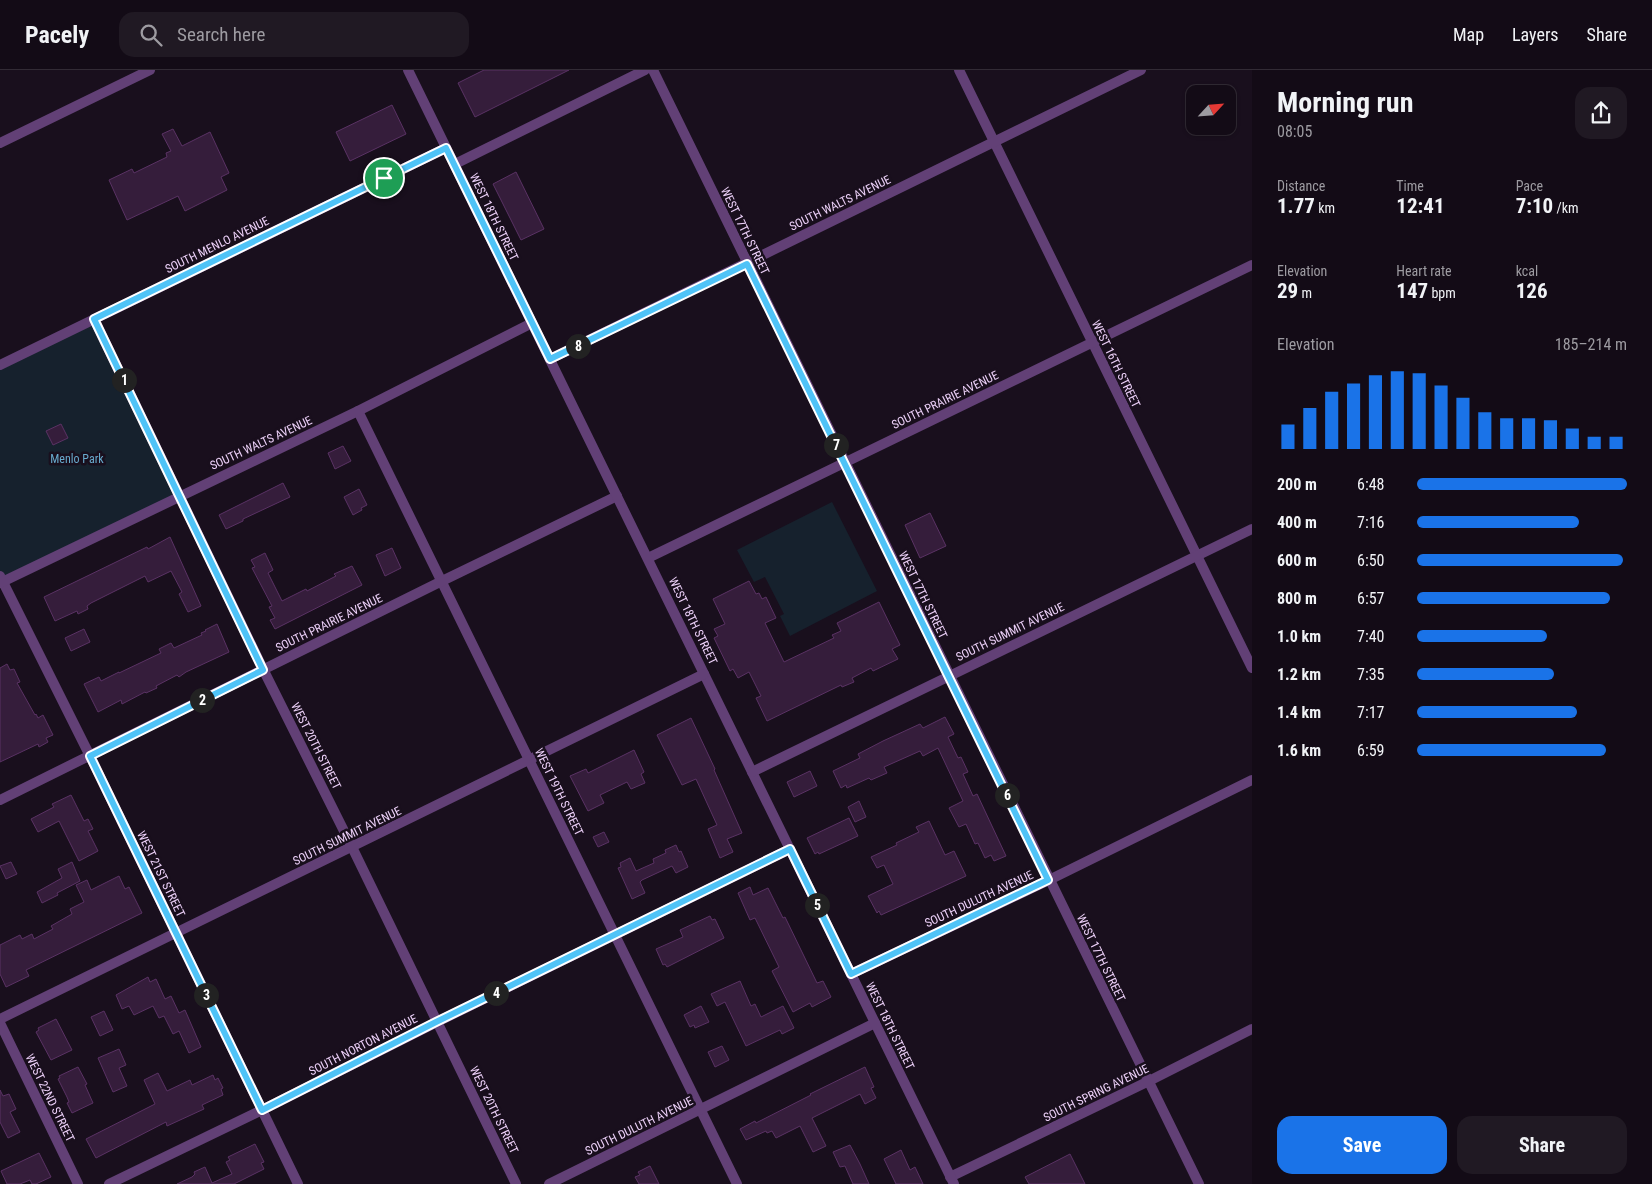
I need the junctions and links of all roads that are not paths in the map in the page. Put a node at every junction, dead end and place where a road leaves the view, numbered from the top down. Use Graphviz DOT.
graph roads {
  1 [pos="150,70"];
  2 [pos="408,70"];
  3 [pos="645,70"];
  4 [pos="652,70"];
  5 [pos="959,70"];
  6 [pos="1141,70"];
  7 [pos="994,141"];
  8 [pos="0,143"];
  9 [pos="446,148"];
  10 [pos="454,164"];
  11 [pos="747,264"];
  12 [pos="1252,265"];
  13 [pos="94,319"];
  14 [pos="532,323"];
  15 [pos="1091,342"];
  16 [pos="550,359"];
  17 [pos="0,365"];
  18 [pos="358,411"];
  19 [pos="845,463"];
  20 [pos="180,495"];
  21 [pos="617,496"];
  22 [pos="1252,529"];
  23 [pos="1197,556"];
  24 [pos="648,558"];
  25 [pos="1,580"];
  26 [pos="442,581"];
  27 [pos="1252,668"];
  28 [pos="263,670"];
  29 [pos="704,674"];
  30 [pos="948,676"];
  31 [pos="90,756"];
  32 [pos="529,760"];
  33 [pos="752,772"];
  34 [pos="1252,780"];
  35 [pos="0,800"];
  36 [pos="352,847"];
  37 [pos="790,849"];
  38 [pos="1048,880"];
  39 [pos="176,934"];
  40 [pos="615,935"];
  41 [pos="851,974"];
  42 [pos="0,1019"];
  43 [pos="436,1022"];
  44 [pos="0,1023"];
  45 [pos="875,1023"];
  46 [pos="1252,1030"];
  47 [pos="1149,1082"];
  48 [pos="262,1110"];
  49 [pos="700,1110"];
  50 [pos="952,1180"];
  51 [pos="78,1184"];
  52 [pos="109,1184"];
  53 [pos="298,1184"];
  54 [pos="516,1184"];
  55 [pos="549,1184"];
  56 [pos="737,1184"];
  57 [pos="1199,1184"];
  1 -- 8 [label="street"];
  2 -- 9 [label="street, WEST 18TH STREET"];
  3 -- 10 [label="street"];
  4 -- 11 [label="street, WEST 17TH STREET"];
  5 -- 7 [label="street, WEST 16TH STREET"];
  6 -- 7 [label="street, SOUTH WALTS AVENUE"];
  7 -- 11 [label="street, SOUTH WALTS AVENUE"];
  7 -- 15 [label="street, WEST 16TH STREET"];
  9 -- 10 [label="street, WEST 18TH STREET"];
  9 -- 13 [label="street, SOUTH MENLO AVENUE"];
  10 -- 14 [label="street, WEST 18TH STREET"];
  11 -- 16 [label="street, SOUTH WALTS AVENUE"];
  11 -- 19 [label="street, WEST 17TH STREET"];
  12 -- 15 [label="street, SOUTH PRAIRIE AVENUE"];
  13 -- 17 [label="street, SOUTH MENLO AVENUE"];
  13 -- 20 [label="street, WEST 20TH STREET"];
  14 -- 16 [label="street, WEST 18TH STREET"];
  14 -- 18 [label="street, SOUTH WALTS AVENUE"];
  15 -- 19 [label="street, SOUTH PRAIRIE AVENUE"];
  15 -- 23 [label="street, WEST 16TH STREET"];
  16 -- 21 [label="street, WEST 18TH STREET"];
  18 -- 20 [label="street, SOUTH WALTS AVENUE"];
  18 -- 26 [label="street, WEST 19TH STREET"];
  19 -- 24 [label="street, SOUTH PRAIRIE AVENUE"];
  19 -- 30 [label="street, WEST 17TH STREET"];
  20 -- 25 [label="street, SOUTH WALTS AVENUE"];
  20 -- 28 [label="street, WEST 20TH STREET"];
  21 -- 24 [label="street, WEST 18TH STREET"];
  21 -- 26 [label="street, SOUTH PRAIRIE AVENUE"];
  22 -- 23 [label="street, SOUTH SUMMIT AVENUE"];
  23 -- 27 [label="street, WEST 16TH STREET"];
  23 -- 30 [label="street, SOUTH SUMMIT AVENUE"];
  24 -- 29 [label="street, WEST 18TH STREET"];
  25 -- 31 [label="street, WEST 21ST STREET"];
  26 -- 28 [label="street, SOUTH PRAIRIE AVENUE"];
  26 -- 32 [label="street, WEST 19TH STREET"];
  28 -- 31 [label="street, SOUTH PRAIRIE AVENUE"];
  28 -- 36 [label="street, WEST 20TH STREET"];
  29 -- 32 [label="street, SOUTH SUMMIT AVENUE"];
  29 -- 33 [label="street, WEST 18TH STREET"];
  30 -- 33 [label="street, SOUTH SUMMIT AVENUE"];
  30 -- 38 [label="street, WEST 17TH STREET"];
  31 -- 35 [label="street, SOUTH PRAIRIE AVENUE"];
  31 -- 39 [label="street, WEST 21ST STREET"];
  32 -- 36 [label="street, SOUTH SUMMIT AVENUE"];
  32 -- 40 [label="street, WEST 19TH STREET"];
  33 -- 37 [label="street, WEST 18TH STREET"];
  34 -- 38 [label="street, SOUTH DULUTH AVENUE"];
  36 -- 39 [label="street, SOUTH SUMMIT AVENUE"];
  36 -- 43 [label="street, WEST 20TH STREET"];
  37 -- 40 [label="street, SOUTH NORTON AVENUE"];
  37 -- 41 [label="street, WEST 18TH STREET"];
  38 -- 41 [label="street, SOUTH DULUTH AVENUE"];
  38 -- 47 [label="street, WEST 17TH STREET"];
  39 -- 42 [label="street, SOUTH SUMMIT AVENUE"];
  39 -- 48 [label="street, WEST 21ST STREET"];
  40 -- 43 [label="street, SOUTH NORTON AVENUE"];
  40 -- 49 [label="street, WEST 19TH STREET"];
  41 -- 45 [label="street, WEST 18TH STREET"];
  43 -- 48 [label="street, SOUTH NORTON AVENUE"];
  43 -- 54 [label="street, WEST 20TH STREET"];
  44 -- 51 [label="street, WEST 22ND STREET"];
  45 -- 49 [label="street, SOUTH DULUTH AVENUE"];
  45 -- 50 [label="street, WEST 18TH STREET"];
  46 -- 47 [label="street, SOUTH SPRING AVENUE"];
  47 -- 50 [label="street, SOUTH SPRING AVENUE"];
  47 -- 57 [label="street, WEST 17TH STREET"];
  48 -- 52 [label="street, SOUTH NORTON AVENUE"];
  48 -- 53 [label="street, WEST 21ST STREET"];
  49 -- 55 [label="street, SOUTH DULUTH AVENUE"];
  49 -- 56 [label="street, WEST 19TH STREET"];
}
